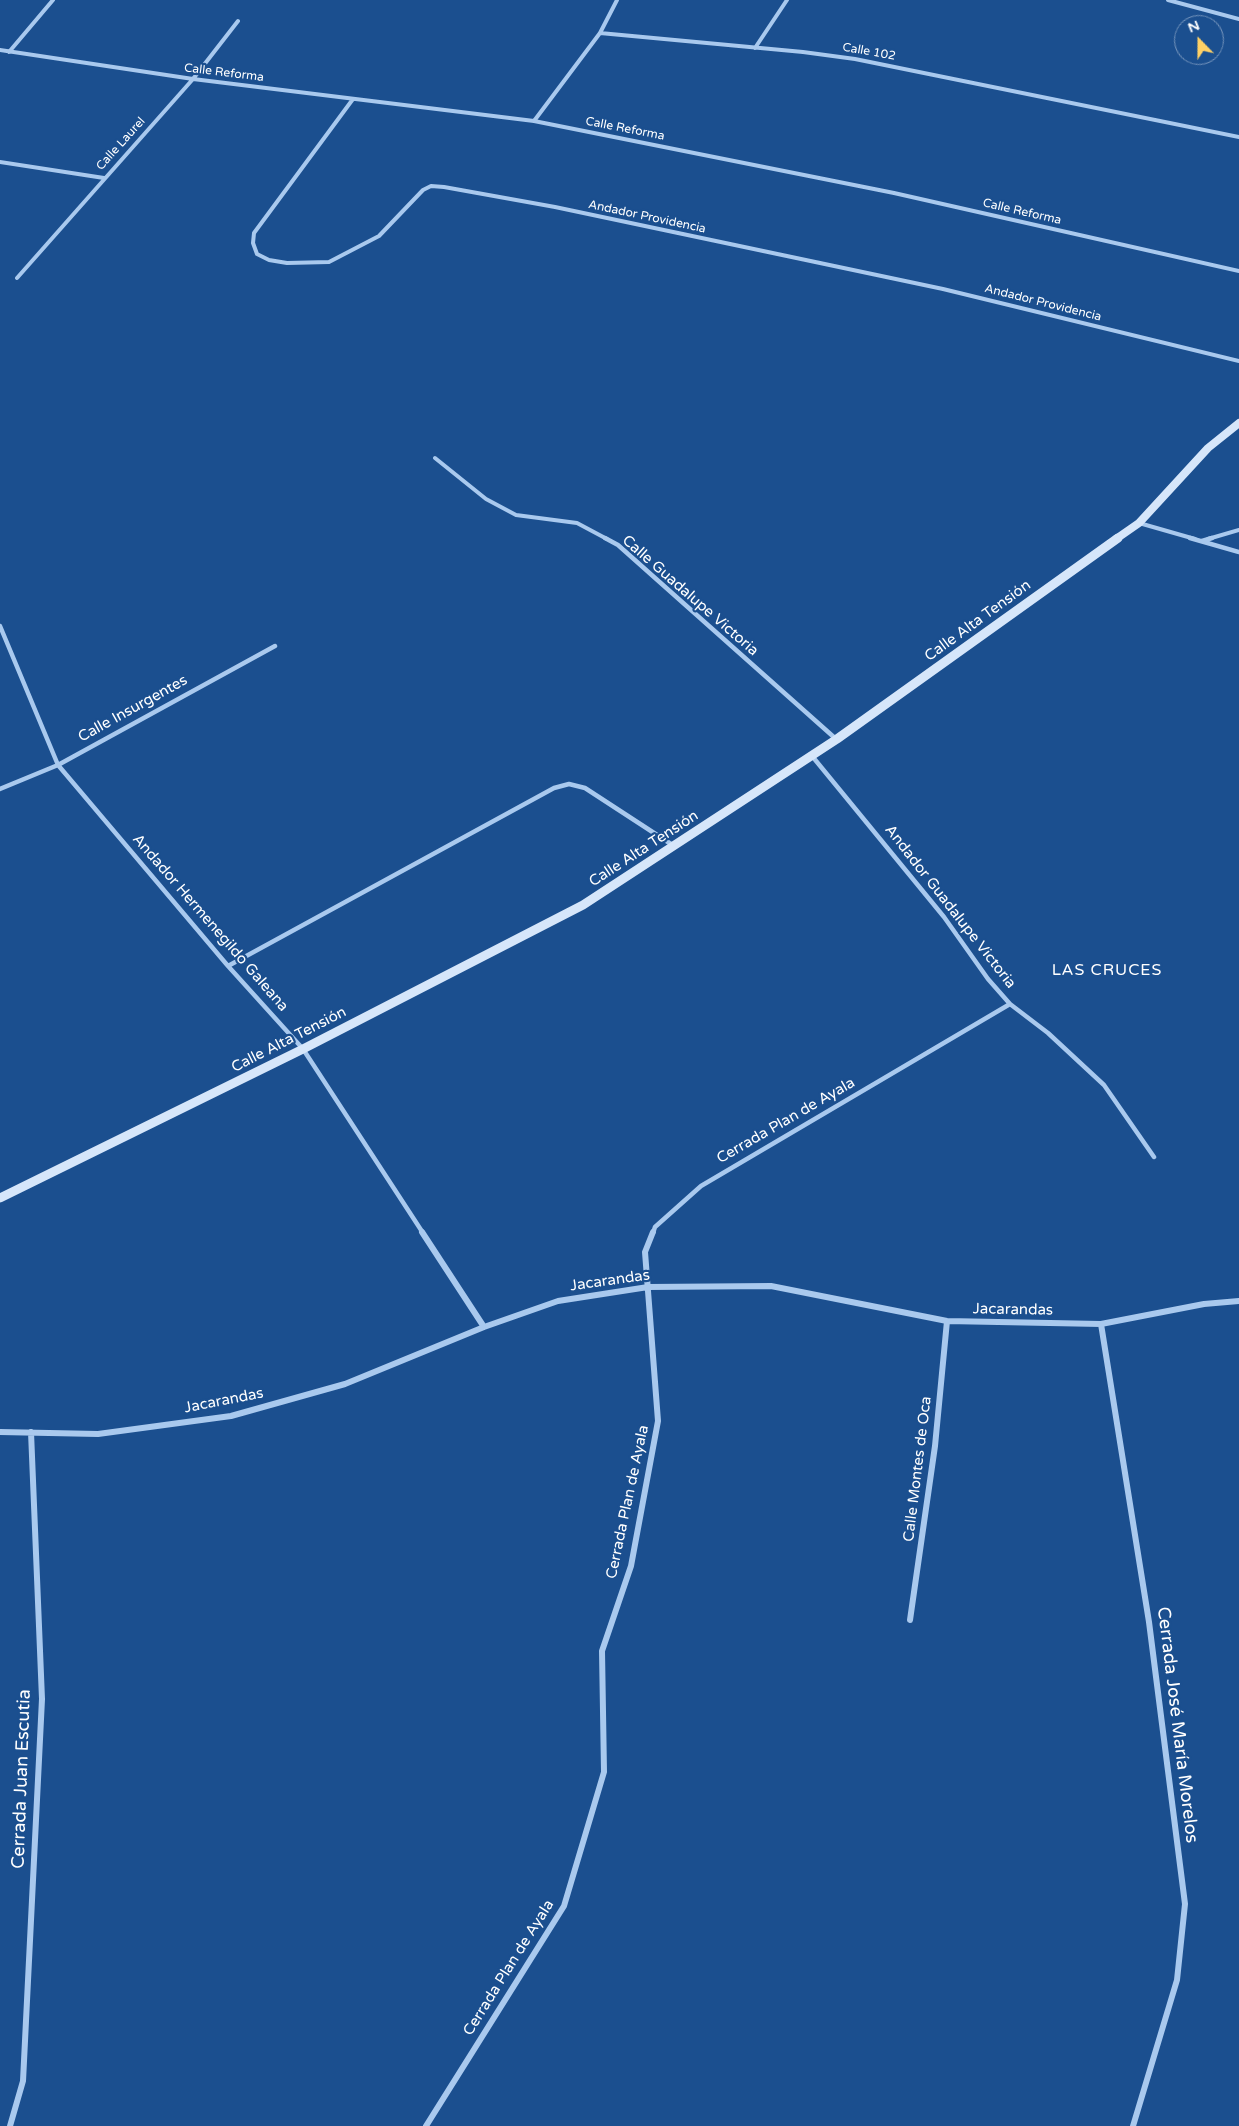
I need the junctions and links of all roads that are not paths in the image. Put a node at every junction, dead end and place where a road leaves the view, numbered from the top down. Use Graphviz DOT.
graph roads {
  1 [pos="53,0"];
  2 [pos="618,0"];
  3 [pos="787,0"];
  4 [pos="1168,0"];
  5 [pos="1239,18"];
  6 [pos="238,21"];
  7 [pos="600,33"];
  8 [pos="755,48"];
  9 [pos="0,50"];
  10 [pos="9,52"];
  11 [pos="193,79"];
  12 [pos="353,99"];
  13 [pos="534,121"];
  14 [pos="1239,137"];
  15 [pos="0,162"];
  16 [pos="104,178"];
  17 [pos="1239,271"];
  18 [pos="17,278"];
  19 [pos="1239,361"];
  20 [pos="1239,423"];
  21 [pos="435,458"];
  22 [pos="1139,523"];
  23 [pos="1239,530"];
  24 [pos="1202,541"];
  25 [pos="1239,552"];
  26 [pos="0,626"];
  27 [pos="275,646"];
  28 [pos="837,739"];
  29 [pos="812,756"];
  30 [pos="58,765"];
  31 [pos="0,789"];
  32 [pos="674,846"];
  33 [pos="228,966"];
  34 [pos="1010,1004"];
  35 [pos="303,1049"];
  36 [pos="1154,1157"];
  37 [pos="0,1198"];
  38 [pos="648,1287"];
  39 [pos="1239,1301"];
  40 [pos="947,1321"];
  41 [pos="1101,1324"];
  42 [pos="484,1327"];
  43 [pos="0,1432"];
  44 [pos="32,1432"];
  45 [pos="910,1620"];
  46 [pos="10,2126"];
  47 [pos="426,2126"];
  48 [pos="1133,2126"];
  1 -- 10 [label="street"];
  2 -- 7 [label="street"];
  3 -- 8 [label="street"];
  4 -- 5 [label="street"];
  6 -- 11 [label="street, Calle Laurel"];
  7 -- 8 [label="street, Calle 102"];
  7 -- 13 [label="street"];
  8 -- 14 [label="street, Calle 102"];
  9 -- 10 [label="street, Calle Reforma"];
  10 -- 11 [label="street, Calle Reforma"];
  11 -- 12 [label="street, Calle Reforma"];
  11 -- 16 [label="street, Calle Laurel"];
  12 -- 13 [label="street, Calle Reforma"];
  12 -- 19 [label="street, Andador Providencia"];
  13 -- 17 [label="street, Calle Reforma"];
  15 -- 16 [label="street"];
  16 -- 18 [label="street, Calle Laurel"];
  20 -- 22 [label="main road, Calle Alta Tensión"];
  21 -- 28 [label="street, Calle Guadalupe Victoria"];
  22 -- 24 [label="street"];
  22 -- 28 [label="main road, Calle Alta Tensión"];
  23 -- 24 [label="street"];
  24 -- 25 [label="street"];
  26 -- 30 [label="street, Andador Hermenegildo Galeana"];
  27 -- 30 [label="street, Calle Insurgentes"];
  28 -- 29 [label="main road, Calle Alta Tensión"];
  29 -- 32 [label="main road, Calle Alta Tensión"];
  29 -- 34 [label="street, Andador Guadalupe Victoria"];
  30 -- 31 [label="street, Calle Insurgentes"];
  30 -- 33 [label="street, Andador Hermenegildo Galeana"];
  32 -- 33 [label="street"];
  32 -- 35 [label="main road, Calle Alta Tensión"];
  33 -- 35 [label="street, Andador Hermenegildo Galeana"];
  34 -- 36 [label="street, Andador Guadalupe Victoria"];
  34 -- 38 [label="street, Cerrada Plan de Ayala"];
  35 -- 37 [label="main road, Calle Alta Tensión"];
  35 -- 42 [label="street, Andador Hermenegildo Galeana"];
  38 -- 40 [label="street, Jacarandas"];
  38 -- 42 [label="street, Jacarandas"];
  38 -- 47 [label="street, Cerrada Plan de Ayala"];
  39 -- 41 [label="street, Jacarandas"];
  40 -- 41 [label="street, Jacarandas"];
  40 -- 45 [label="street, Calle Montes de Oca"];
  41 -- 48 [label="street, Cerrada José María Morelos"];
  42 -- 44 [label="street, Jacarandas"];
  43 -- 44 [label="street, Jacarandas"];
  44 -- 46 [label="street, Cerrada Juan Escutia"];
}
